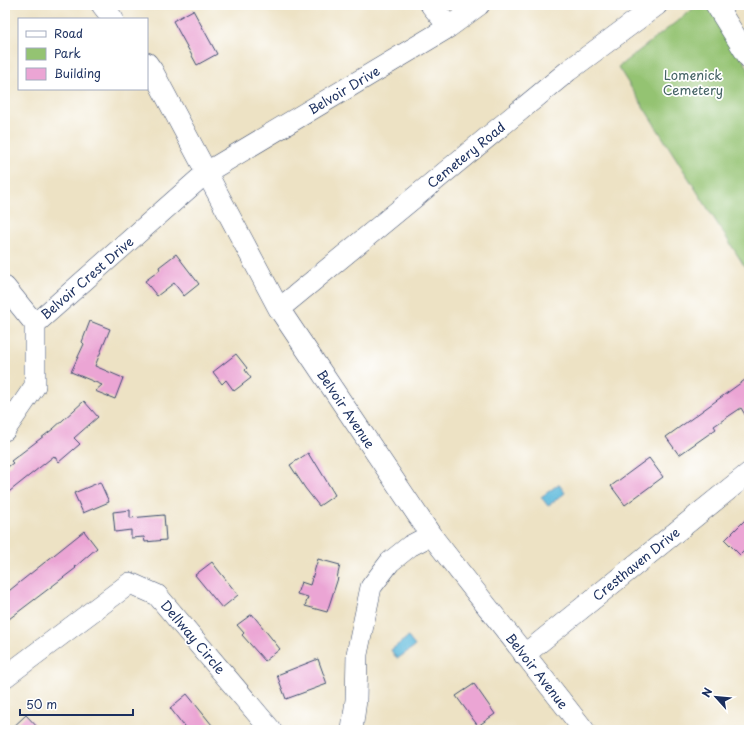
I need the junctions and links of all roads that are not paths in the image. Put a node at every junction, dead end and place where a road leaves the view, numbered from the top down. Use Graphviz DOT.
graph roads {
  1 [pos="102,5"];
  2 [pos="431,5"];
  3 [pos="479,5"];
  4 [pos="657,5"];
  5 [pos="716,5"];
  6 [pos="112,18"];
  7 [pos="449,28"];
  8 [pos="741,30"];
  9 [pos="749,58"];
  10 [pos="148,65"];
  11 [pos="207,172"];
  12 [pos="5,287"];
  13 [pos="279,309"];
  14 [pos="35,324"];
  15 [pos="5,430"];
  16 [pos="749,473"];
  17 [pos="431,535"];
  18 [pos="524,655"];
  19 [pos="5,677"];
  20 [pos="271,730"];
  21 [pos="352,730"];
  22 [pos="584,730"];
  1 -- 6 [label="street"];
  2 -- 7 [label="street"];
  3 -- 7 [label="street, Belvoir Drive"];
  4 -- 13 [label="street, Cemetery Road"];
  5 -- 8 [label="street"];
  7 -- 11 [label="street, Belvoir Drive"];
  8 -- 9 [label="street"];
  10 -- 11 [label="street, Belvoir Avenue"];
  11 -- 13 [label="street, Belvoir Avenue"];
  11 -- 14 [label="street, Belvoir Crest Drive"];
  12 -- 14 [label="street"];
  13 -- 17 [label="street, Belvoir Avenue"];
  14 -- 15 [label="street, Belvoir Crest Drive"];
  16 -- 18 [label="street, Cresthaven Drive"];
  17 -- 18 [label="street, Belvoir Avenue"];
  17 -- 21 [label="street"];
  18 -- 22 [label="street, Belvoir Avenue"];
  19 -- 20 [label="street, Dellway Circle"];
}
